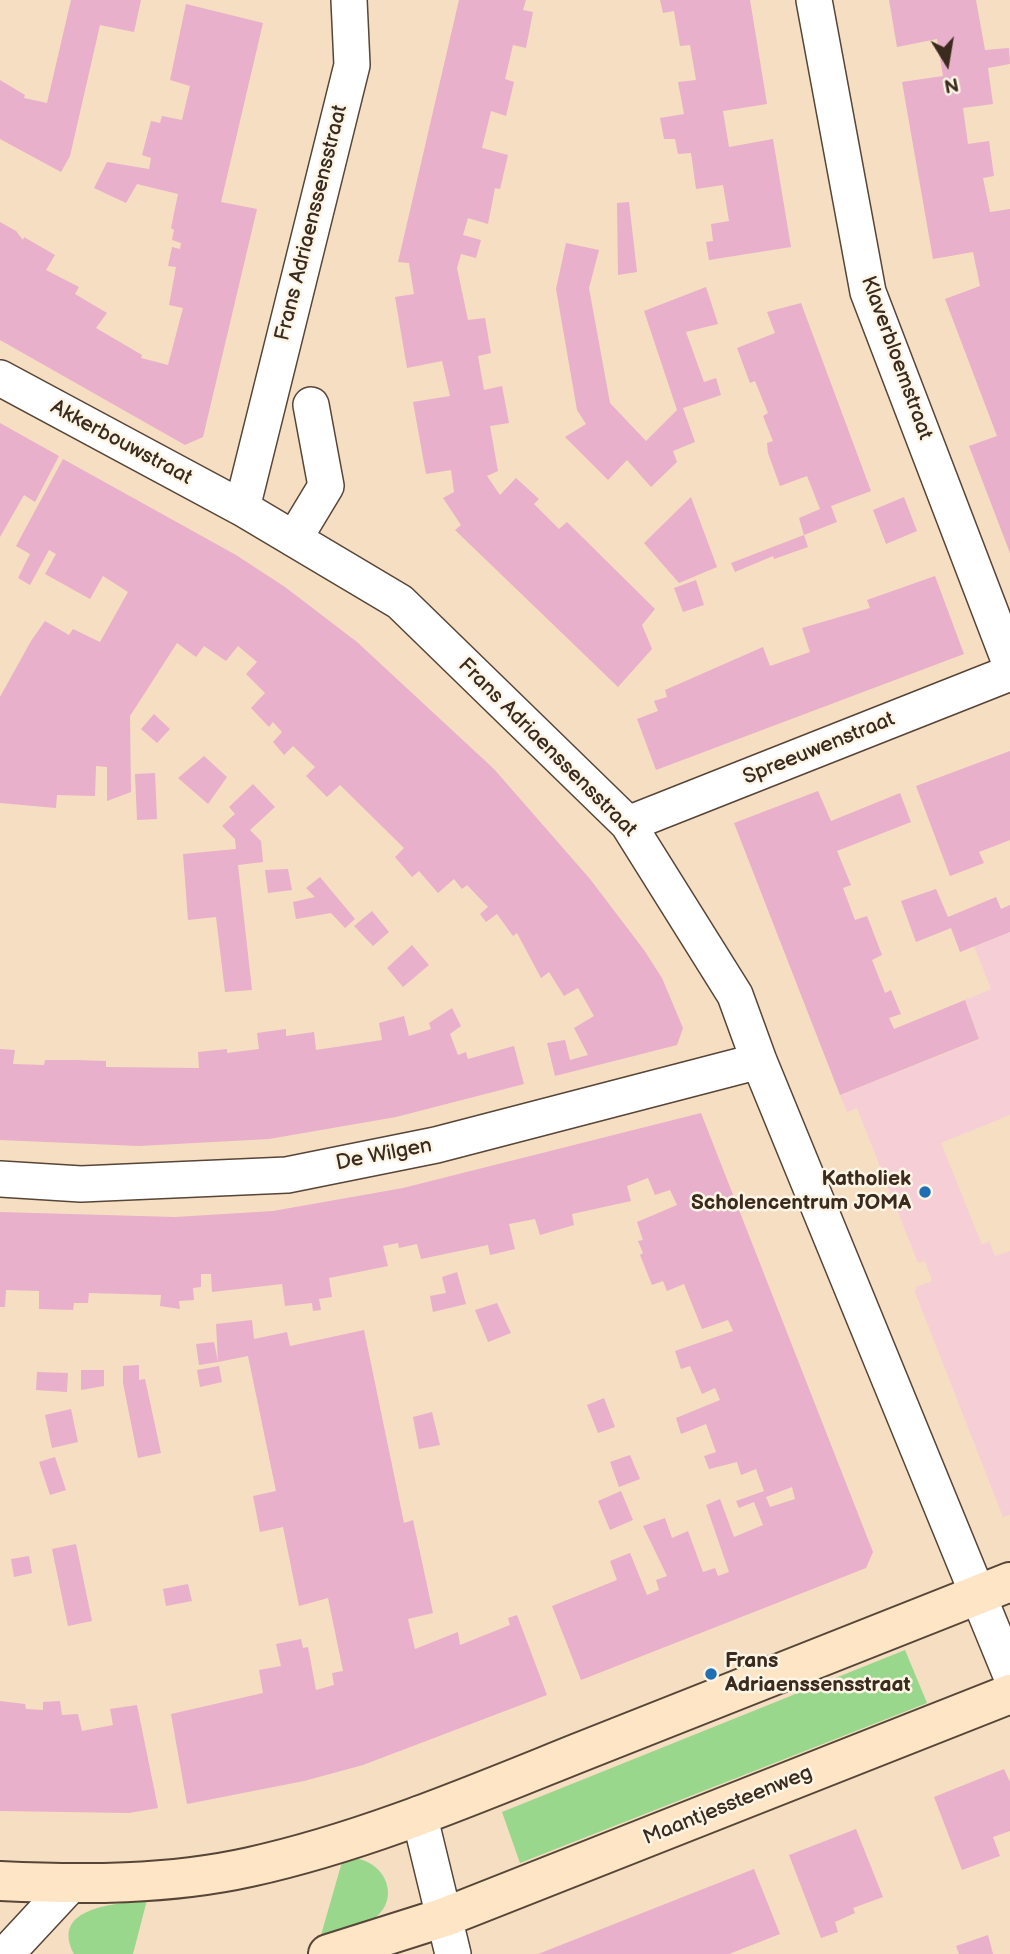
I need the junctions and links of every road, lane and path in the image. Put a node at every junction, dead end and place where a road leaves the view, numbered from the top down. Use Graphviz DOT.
graph roads {
  1 [pos="349,0"];
  2 [pos="814,0"];
  3 [pos="0,379"];
  4 [pos="311,405"];
  5 [pos="242,508"];
  6 [pos="293,540"];
  7 [pos="1010,663"];
  8 [pos="1010,673"];
  9 [pos="628,824"];
  10 [pos="759,1061"];
  11 [pos="0,1179"];
  12 [pos="994,1589"];
  13 [pos="1010,1673"];
  14 [pos="1010,1694"];
  15 [pos="419,1814"];
  16 [pos="0,1881"];
  17 [pos="71,1884"];
  18 [pos="445,1917"];
  19 [pos="6,1954"];
  20 [pos="328,1954"];
  21 [pos="453,1954"];
  1 -- 5 [label="street, Frans Adriaenssensstraat"];
  2 -- 7 [label="street, Klaverbloemstraat"];
  3 -- 5 [label="street, Akkerbouwstraat"];
  4 -- 6 [label="street"];
  5 -- 6 [label="street, Frans Adriaenssensstraat"];
  6 -- 9 [label="street, Frans Adriaenssensstraat"];
  8 -- 9 [label="street, Spreeuwenstraat"];
  9 -- 10 [label="street, Frans Adriaenssensstraat"];
  10 -- 11 [label="street, De Wilgen"];
  10 -- 12 [label="street, Frans Adriaenssensstraat"];
  12 -- 13 [label="street"];
  12 -- 15 [label="street"];
  14 -- 18 [label="street, Maantjessteenweg"];
  15 -- 17 [label="street"];
  15 -- 18 [label="street"];
  16 -- 17 [label="street"];
  17 -- 19 [label="street"];
  18 -- 20 [label="street, Maantjessteenweg"];
  18 -- 21 [label="street"];
}
